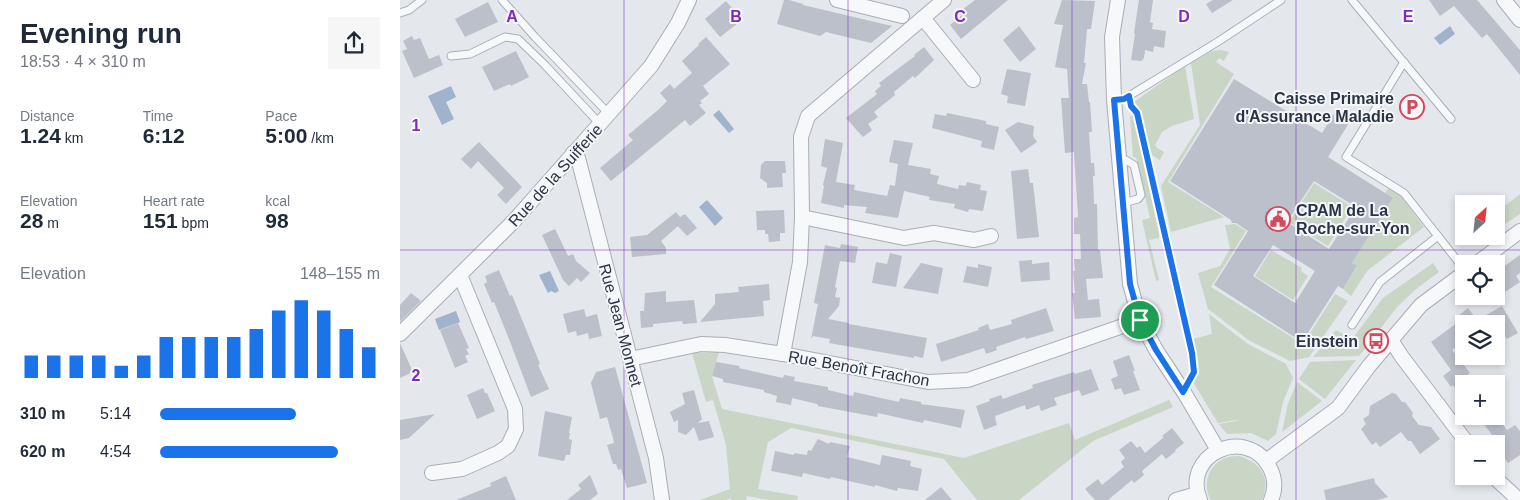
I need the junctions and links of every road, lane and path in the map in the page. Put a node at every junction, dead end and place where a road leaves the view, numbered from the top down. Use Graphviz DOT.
graph roads {
  1 [pos="422,0"];
  2 [pos="502,0"];
  3 [pos="689,0"];
  4 [pos="836,0"];
  5 [pos="944,0"];
  6 [pos="1118,0"];
  7 [pos="1281,0"];
  8 [pos="1352,0"];
  9 [pos="1504,0"];
  10 [pos="400,13"];
  11 [pos="902,16"];
  12 [pos="923,18"];
  13 [pos="1520,20"];
  14 [pos="451,56"];
  15 [pos="1404,62"];
  16 [pos="974,80"];
  17 [pos="1129,96"];
  18 [pos="1114,100"];
  19 [pos="605,119"];
  20 [pos="1451,119"];
  21 [pos="573,153"];
  22 [pos="1119,156"];
  23 [pos="1123,203"];
  24 [pos="802,217"];
  25 [pos="1520,231"];
  26 [pos="991,236"];
  27 [pos="1438,236"];
  28 [pos="1488,255"];
  29 [pos="1455,258"];
  30 [pos="460,275"];
  31 [pos="1455,280"];
  32 [pos="1140,320"];
  33 [pos="1352,325"];
  34 [pos="400,334"];
  35 [pos="1391,340"];
  36 [pos="783,354"];
  37 [pos="630,359"];
  38 [pos="1183,392"];
  39 [pos="1461,435"];
  40 [pos="1218,450"];
  41 [pos="1266,461"];
  42 [pos="432,473"];
  43 [pos="1503,485"];
  44 [pos="1198,497"];
  45 [pos="662,500"];
  46 [pos="1176,500"];
  47 [pos="1271,500"];
  48 [pos="1519,500"];
  1 -- 10 [label="lane"];
  2 -- 19 [label="lane"];
  3 -- 19 [label="street, Rue de la Suifferie"];
  4 -- 11 [label="street"];
  5 -- 12 [label="street"];
  6 -- 18 [label="street"];
  7 -- 17 [label="lane"];
  8 -- 15 [label="lane"];
  9 -- 13 [label="street"];
  12 -- 16 [label="street"];
  12 -- 24 [label="street"];
  14 -- 19 [label="lane"];
  15 -- 20 [label="lane"];
  15 -- 27 [label="lane"];
  17 -- 18 [label="lane"];
  17 -- 38 [label="lane"];
  18 -- 22 [label="street"];
  19 -- 21 [label="street, Rue de la Suifferie"];
  21 -- 30 [label="street, Rue de la Suifferie"];
  21 -- 37 [label="street, Rue Jean Monnet"];
  22 -- 23 [label="street"];
  22 -- 23 [label="lane"];
  23 -- 32 [label="street"];
  24 -- 26 [label="street"];
  24 -- 36 [label="street"];
  25 -- 28 [label="street"];
  27 -- 29 [label="lane"];
  27 -- 33 [label="lane"];
  30 -- 34 [label="street, Rue de la Suifferie"];
  30 -- 42 [label="street"];
  31 -- 35 [label="street"];
  32 -- 36 [label="street, Rue Benoît Frachon"];
  32 -- 38 [label="street"];
  35 -- 39 [label="street"];
  35 -- 41 [label="street"];
  36 -- 37 [label="street, Rue Benoît Frachon"];
  37 -- 45 [label="street, Rue Jean Monnet"];
  38 -- 40 [label="street"];
  40 -- 41 [label="street"];
  40 -- 44 [label="street"];
  41 -- 47 [label="street"];
  43 -- 48 [label="street"];
  44 -- 46 [label="street"];
}
